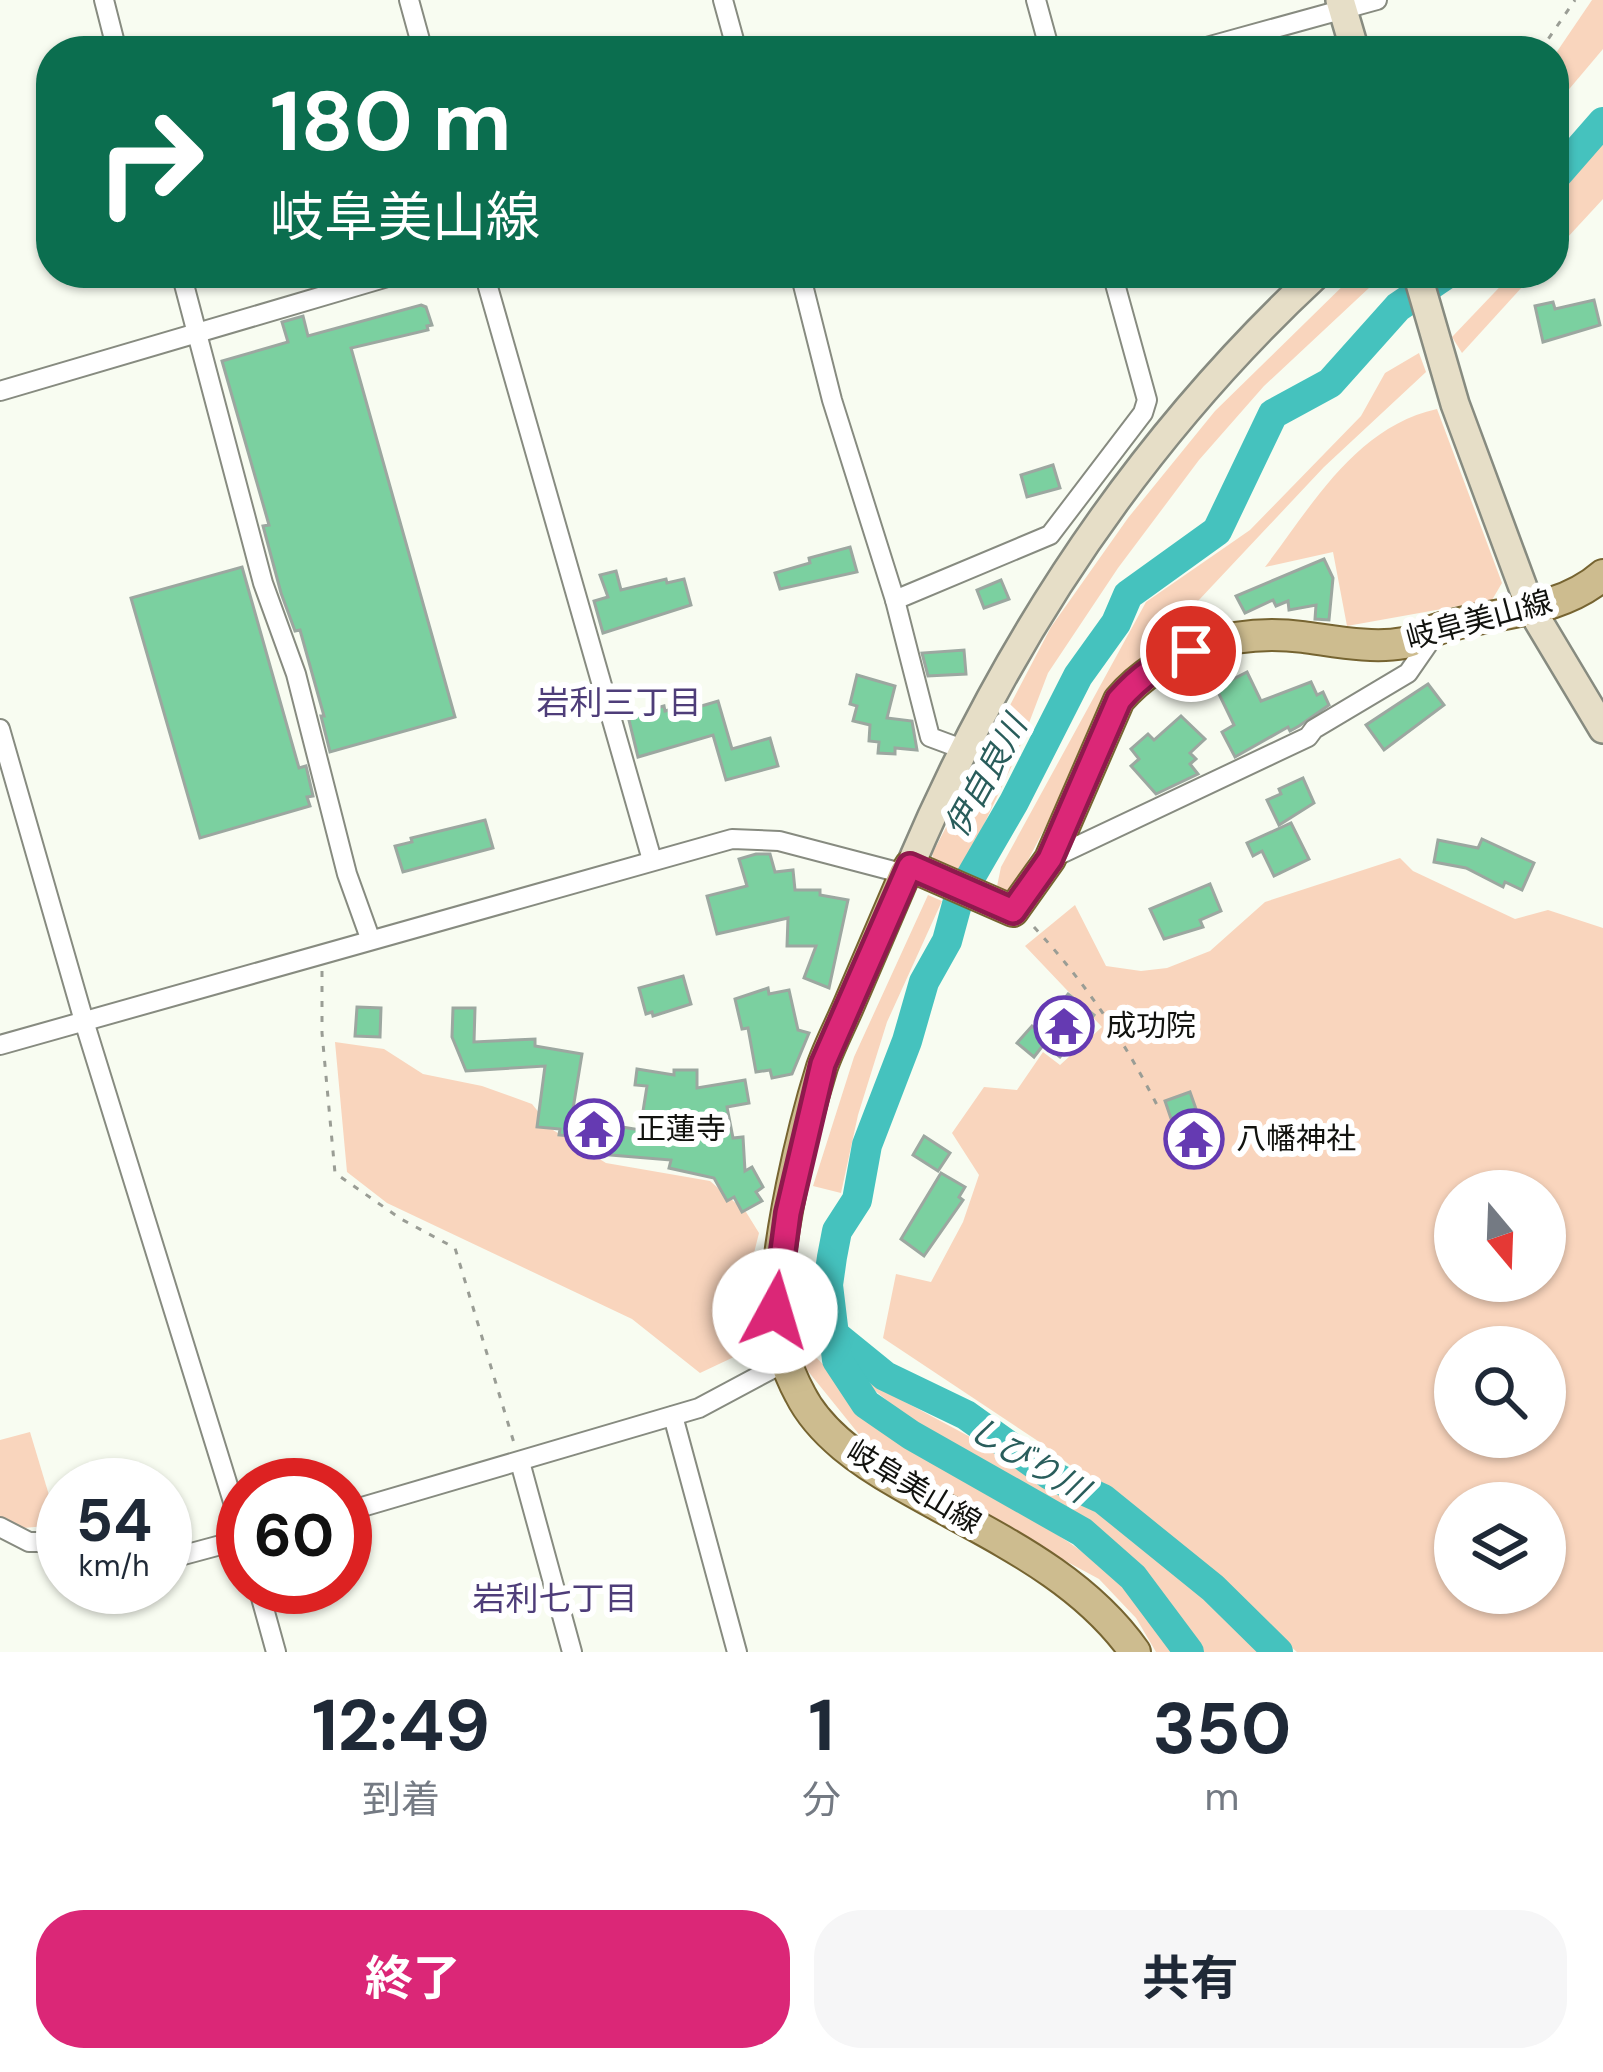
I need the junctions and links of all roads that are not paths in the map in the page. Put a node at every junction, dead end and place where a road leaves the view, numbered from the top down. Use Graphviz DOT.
graph roads {
  1 [pos="104,0"];
  2 [pos="410,0"];
  3 [pos="723,0"];
  4 [pos="1036,0"];
  5 [pos="1377,0"];
  6 [pos="1342,6"];
  7 [pos="113,36"];
  8 [pos="419,36"];
  9 [pos="733,36"];
  10 [pos="1046,36"];
  11 [pos="1242,36"];
  12 [pos="1351,36"];
  13 [pos="186,288"];
  14 [pos="350,288"];
  15 [pos="488,288"];
  16 [pos="804,288"];
  17 [pos="1116,288"];
  18 [pos="1302,288"];
  19 [pos="1422,288"];
  20 [pos="199,333"];
  21 [pos="0,392"];
  22 [pos="1603,575"];
  23 [pos="895,600"];
  24 [pos="1532,609"];
  25 [pos="1439,628"];
  26 [pos="0,729"];
  27 [pos="1603,729"];
  28 [pos="964,750"];
  29 [pos="1050,859"];
  30 [pos="652,860"];
  31 [pos="914,870"];
  32 [pos="370,938"];
  33 [pos="84,1021"];
  34 [pos="0,1045"];
  35 [pos="788,1361"];
  36 [pos="673,1416"];
  37 [pos="219,1458"];
  38 [pos="520,1462"];
  39 [pos="372,1504"];
  40 [pos="0,1527"];
  41 [pos="36,1542"];
  42 [pos="265,1614"];
  43 [pos="276,1652"];
  44 [pos="572,1652"];
  45 [pos="736,1652"];
  46 [pos="1135,1652"];
  1 -- 7 [label="street"];
  2 -- 8 [label="street"];
  3 -- 9 [label="street"];
  4 -- 10 [label="street"];
  5 -- 6 [label="street"];
  6 -- 11 [label="street"];
  6 -- 12 [label="street"];
  13 -- 20 [label="street"];
  14 -- 20 [label="street"];
  15 -- 30 [label="street"];
  16 -- 23 [label="street"];
  17 -- 23 [label="street"];
  18 -- 28 [label="street"];
  19 -- 24 [label="street"];
  20 -- 21 [label="street"];
  20 -- 32 [label="street"];
  22 -- 24 [label="main road, 岐阜美山線"];
  23 -- 28 [label="street"];
  24 -- 25 [label="main road, 岐阜美山線"];
  24 -- 27 [label="street"];
  25 -- 29 [label="street"];
  25 -- 29 [label="main road, 岐阜美山線"];
  26 -- 33 [label="street"];
  28 -- 31 [label="street"];
  29 -- 31 [label="main road, 岐阜美山線"];
  30 -- 31 [label="street"];
  30 -- 32 [label="street"];
  31 -- 35 [label="main road, 岐阜美山線"];
  32 -- 33 [label="street"];
  33 -- 34 [label="street"];
  33 -- 37 [label="street"];
  35 -- 36 [label="street"];
  35 -- 46 [label="main road, 岐阜美山線"];
  36 -- 38 [label="street"];
  36 -- 45 [label="street"];
  38 -- 39 [label="street"];
  38 -- 44 [label="street"];
  40 -- 41 [label="street"];
  42 -- 43 [label="street"];
}
